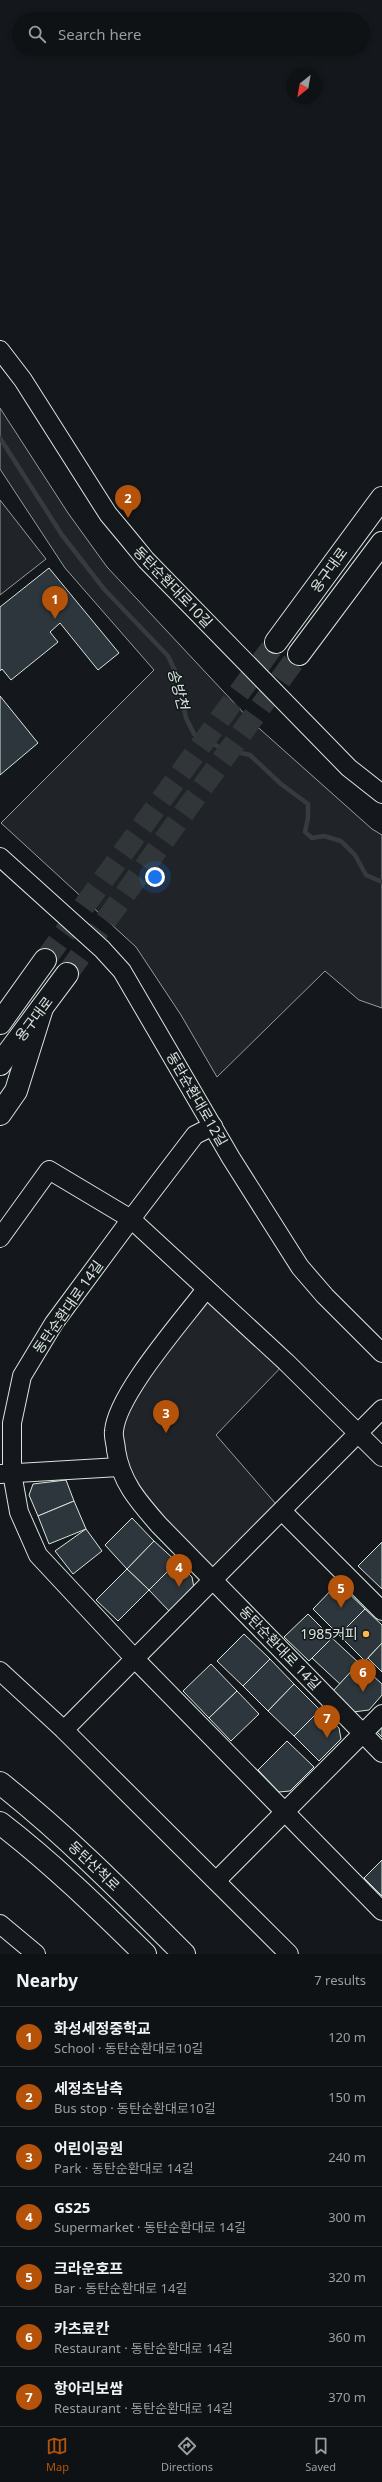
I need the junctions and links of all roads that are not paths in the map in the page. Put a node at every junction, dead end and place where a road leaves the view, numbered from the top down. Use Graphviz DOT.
graph roads {
  1 [pos="0,350"];
  2 [pos="382,498"];
  3 [pos="382,543"];
  4 [pos="276,642"];
  5 [pos="299,654"];
  6 [pos="382,794"];
  7 [pos="0,857"];
  8 [pos="45,960"];
  9 [pos="67,974"];
  10 [pos="24,990"];
  11 [pos="42,1008"];
  12 [pos="0,1012"];
  13 [pos="0,1023"];
  14 [pos="0,1064"];
  15 [pos="0,1114"];
  16 [pos="212,1126"];
  17 [pos="131,1219"];
  18 [pos="0,1238"];
  19 [pos="206,1289"];
  20 [pos="382,1353"];
  21 [pos="382,1409"];
  22 [pos="358,1434"];
  23 [pos="382,1458"];
  24 [pos="119,1467"];
  25 [pos="6,1473"];
  26 [pos="282,1510"];
  27 [pos="213,1580"];
  28 [pos="382,1611"];
  29 [pos="135,1659"];
  30 [pos="0,1671"];
  31 [pos="382,1714"];
  32 [pos="64,1730"];
  33 [pos="363,1733"];
  34 [pos="382,1752"];
  35 [pos="0,1783"];
  36 [pos="285,1812"];
  37 [pos="0,1823"];
  38 [pos="216,1881"];
  39 [pos="382,1911"];
  40 [pos="0,1924"];
  41 [pos="36,1954"];
  42 [pos="145,1954"];
  43 [pos="184,1954"];
  44 [pos="289,1954"];
  1 -- 6 [label="street, 동탄순환대로10길"];
  2 -- 4 [label="main road, 용구대로"];
  3 -- 5 [label="main road, 용구대로"];
  7 -- 16 [label="street, 동탄순환대로12길"];
  8 -- 10 [label="main road, 용구대로"];
  9 -- 11 [label="main road, 용구대로"];
  10 -- 12 [label="main road"];
  10 -- 13 [label="main road, 용구대로"];
  11 -- 14 [label="main road, 용구대로"];
  11 -- 15 [label="main road"];
  16 -- 17 [label="street, 동탄순환대로 14길"];
  16 -- 20 [label="street, 동탄순환대로12길"];
  17 -- 18 [label="street"];
  17 -- 19 [label="street"];
  17 -- 25 [label="street, 동탄순환대로 14길"];
  19 -- 22 [label="street"];
  19 -- 24 [label="street, 동탄순환대로 14길"];
  21 -- 22 [label="street"];
  22 -- 23 [label="street"];
  22 -- 26 [label="street"];
  24 -- 25 [label="street"];
  24 -- 27 [label="street, 동탄순환대로 14길"];
  25 -- 29 [label="street, 동탄순환대로 14길"];
  26 -- 27 [label="street"];
  26 -- 28 [label="street"];
  27 -- 29 [label="street"];
  27 -- 33 [label="street, 동탄순환대로 14길"];
  29 -- 32 [label="street"];
  29 -- 36 [label="street, 동탄순환대로 14길"];
  30 -- 32 [label="street"];
  31 -- 33 [label="street"];
  32 -- 38 [label="street"];
  33 -- 34 [label="street, 동탄순환대로 14길"];
  33 -- 36 [label="street"];
  35 -- 43 [label="main road, 동탄산척로"];
  36 -- 38 [label="street"];
  36 -- 39 [label="street, 동탄순환대로 14길"];
  37 -- 42 [label="main road, 동탄산척로"];
  38 -- 44 [label="street"];
  40 -- 41 [label="street"];
}
